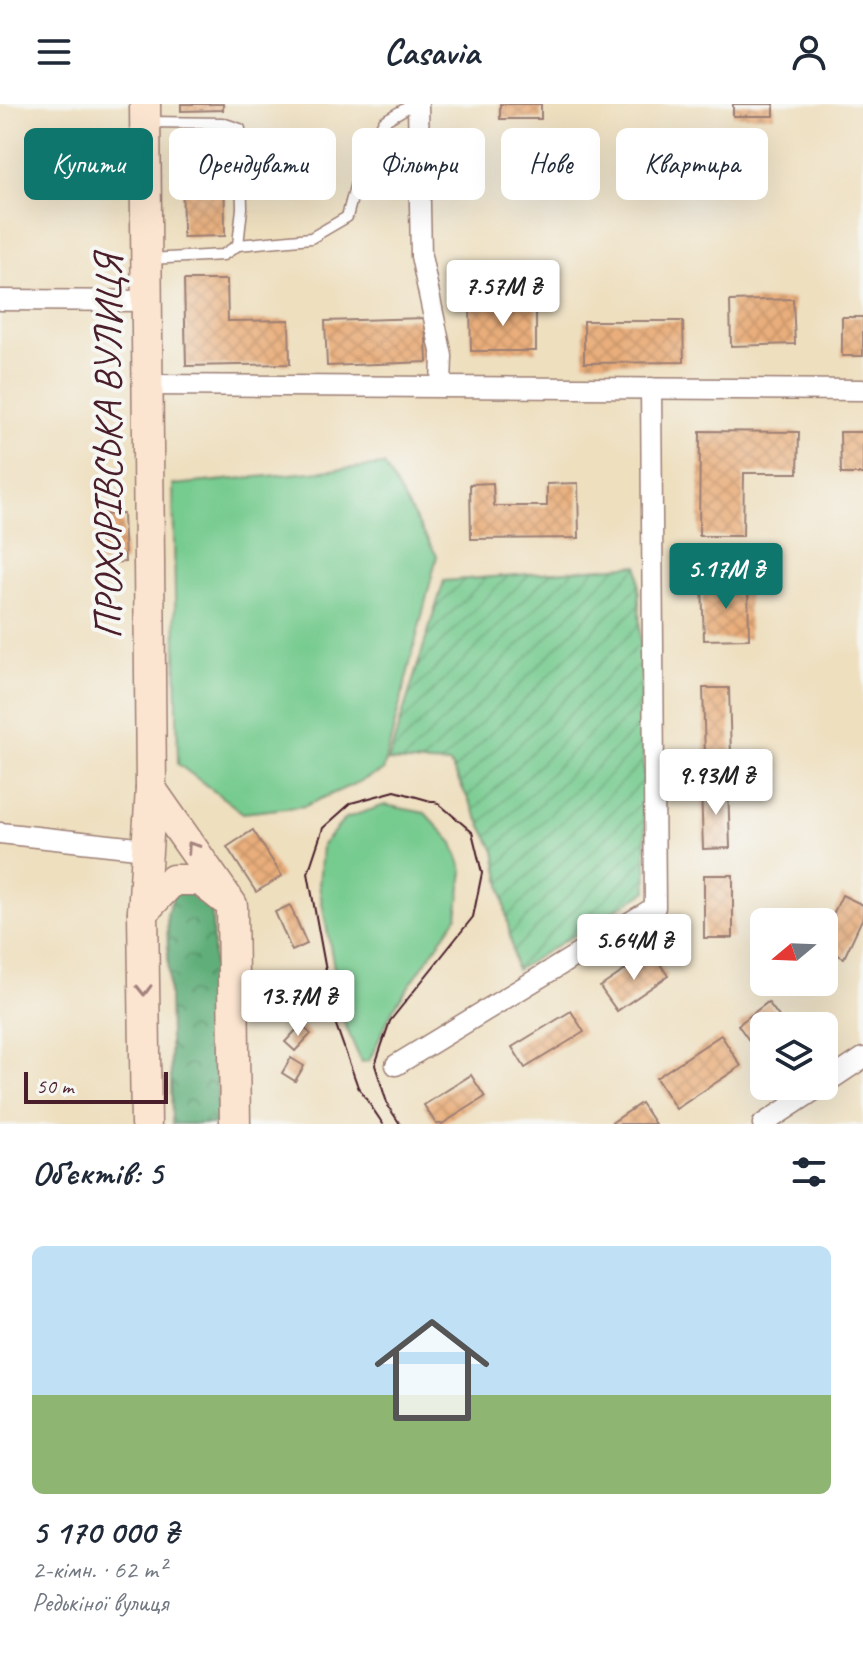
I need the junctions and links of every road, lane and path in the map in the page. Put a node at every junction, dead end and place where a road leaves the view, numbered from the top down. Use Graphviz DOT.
graph roads {
  1 [pos="416,104"];
  2 [pos="146,113"];
  3 [pos="238,245"];
  4 [pos="147,259"];
  5 [pos="0,300"];
  6 [pos="147,301"];
  7 [pos="148,385"];
  8 [pos="441,386"];
  9 [pos="651,388"];
  10 [pos="863,390"];
  11 [pos="151,789"];
  12 [pos="0,833"];
  13 [pos="146,849"];
  14 [pos="232,905"];
  15 [pos="143,912"];
  16 [pos="863,1058"];
  17 [pos="396,1065"];
  18 [pos="838,1074"];
  19 [pos="799,1100"];
  20 [pos="146,1124"];
  21 [pos="235,1124"];
  22 [pos="763,1124"];
  1 -- 3 [label="lane"];
  1 -- 8 [label="street"];
  2 -- 3 [label="lane"];
  2 -- 4 [label="street, ПРОХОРІВСЬКА ВУЛИЦЯ"];
  3 -- 4 [label="lane"];
  4 -- 6 [label="street, ПРОХОРІВСЬКА ВУЛИЦЯ"];
  5 -- 6 [label="street"];
  6 -- 7 [label="street, ПРОХОРІВСЬКА ВУЛИЦЯ"];
  7 -- 8 [label="street"];
  7 -- 11 [label="street, ПРОХОРІВСЬКА ВУЛИЦЯ"];
  8 -- 9 [label="street"];
  9 -- 10 [label="street"];
  9 -- 17 [label="street"];
  11 -- 13 [label="street, ПРОХОРІВСЬКА ВУЛИЦЯ"];
  14 -- 11 [label="street, one-way"];
  12 -- 13 [label="street"];
  13 -- 15 [label="street, ПРОХОРІВСЬКА ВУЛИЦЯ"];
  14 -- 15 [label="street"];
  14 -- 21 [label="street"];
  15 -- 20 [label="street, ПРОХОРІВСЬКА ВУЛИЦЯ, one-way"];
  16 -- 18 [label="street"];
  19 -- 22 [label="street"];
}
